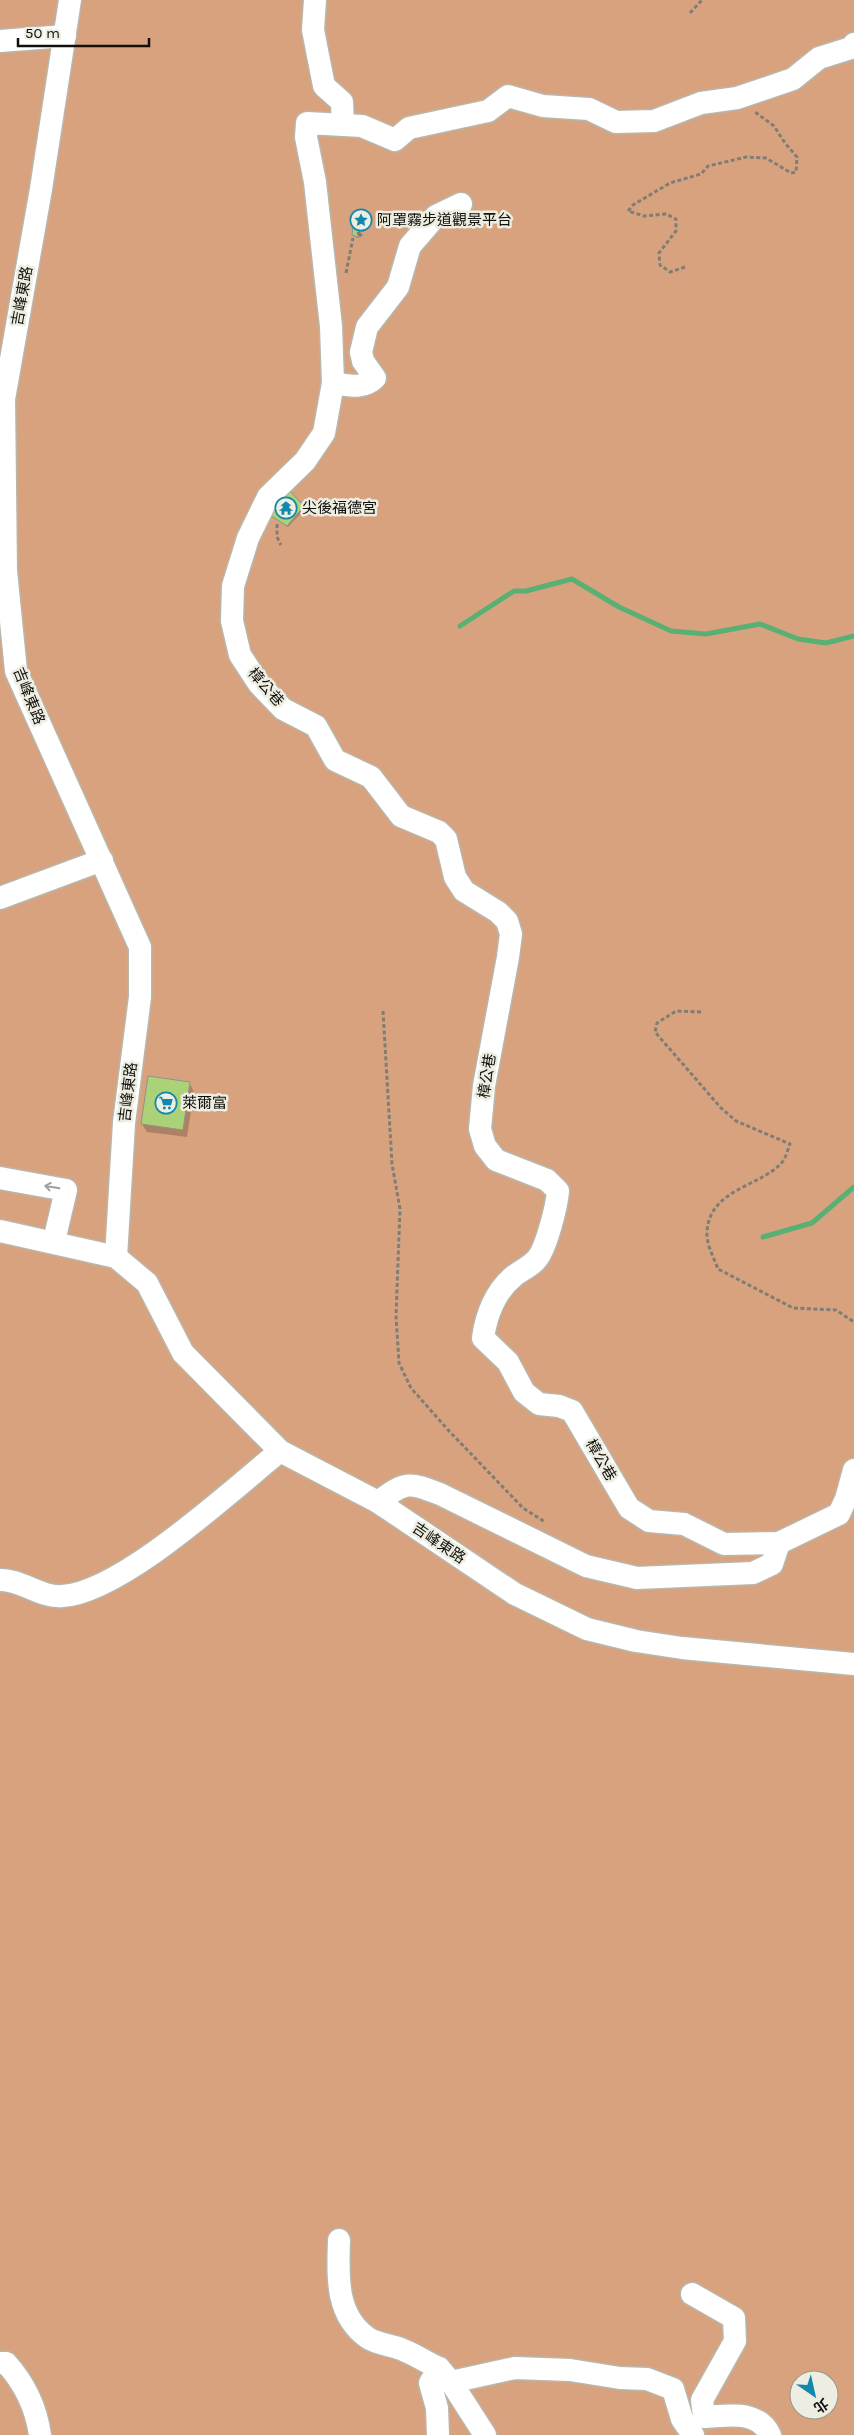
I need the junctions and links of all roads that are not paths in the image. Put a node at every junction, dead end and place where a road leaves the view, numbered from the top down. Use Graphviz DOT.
graph roads {
  1 [pos="70,0"];
  2 [pos="315,0"];
  3 [pos="64,36"];
  4 [pos="0,42"];
  5 [pos="854,44"];
  6 [pos="343,125"];
  7 [pos="461,204"];
  8 [pos="331,391"];
  9 [pos="2,440"];
  10 [pos="3,571"];
  11 [pos="102,860"];
  12 [pos="0,898"];
  13 [pos="0,1178"];
  14 [pos="0,1231"];
  15 [pos="54,1241"];
  16 [pos="116,1257"];
  17 [pos="280,1451"];
  18 [pos="854,1470"];
  19 [pos="378,1502"];
  20 [pos="779,1542"];
  21 [pos="0,1580"];
  22 [pos="854,1664"];
  23 [pos="339,2240"];
  24 [pos="692,2294"];
  25 [pos="0,2363"];
  26 [pos="445,2375"];
  27 [pos="40,2435"];
  28 [pos="438,2435"];
  29 [pos="485,2435"];
  30 [pos="693,2435"];
  31 [pos="770,2435"];
  1 -- 3 [label="street, 吉峰東路"];
  2 -- 6 [label="street"];
  3 -- 4 [label="street"];
  3 -- 9 [label="street, 吉峰東路"];
  5 -- 6 [label="street"];
  6 -- 8 [label="street"];
  7 -- 8 [label="street"];
  8 -- 20 [label="street, 樟公巷"];
  9 -- 10 [label="street, 吉峰東路"];
  10 -- 11 [label="street, 吉峰東路"];
  11 -- 12 [label="street"];
  11 -- 16 [label="street, 吉峰東路"];
  15 -- 13 [label="street, one-way"];
  14 -- 15 [label="street, 吉峰東路"];
  15 -- 16 [label="street, 吉峰東路"];
  16 -- 17 [label="street, 吉峰東路"];
  17 -- 19 [label="street, 吉峰東路"];
  17 -- 21 [label="street"];
  18 -- 20 [label="street, 樟公巷"];
  19 -- 20 [label="street"];
  19 -- 22 [label="street, 吉峰東路"];
  23 -- 26 [label="street"];
  24 -- 31 [label="street"];
  25 -- 27 [label="street"];
  26 -- 28 [label="street"];
  26 -- 29 [label="street"];
  26 -- 30 [label="street"];
}
